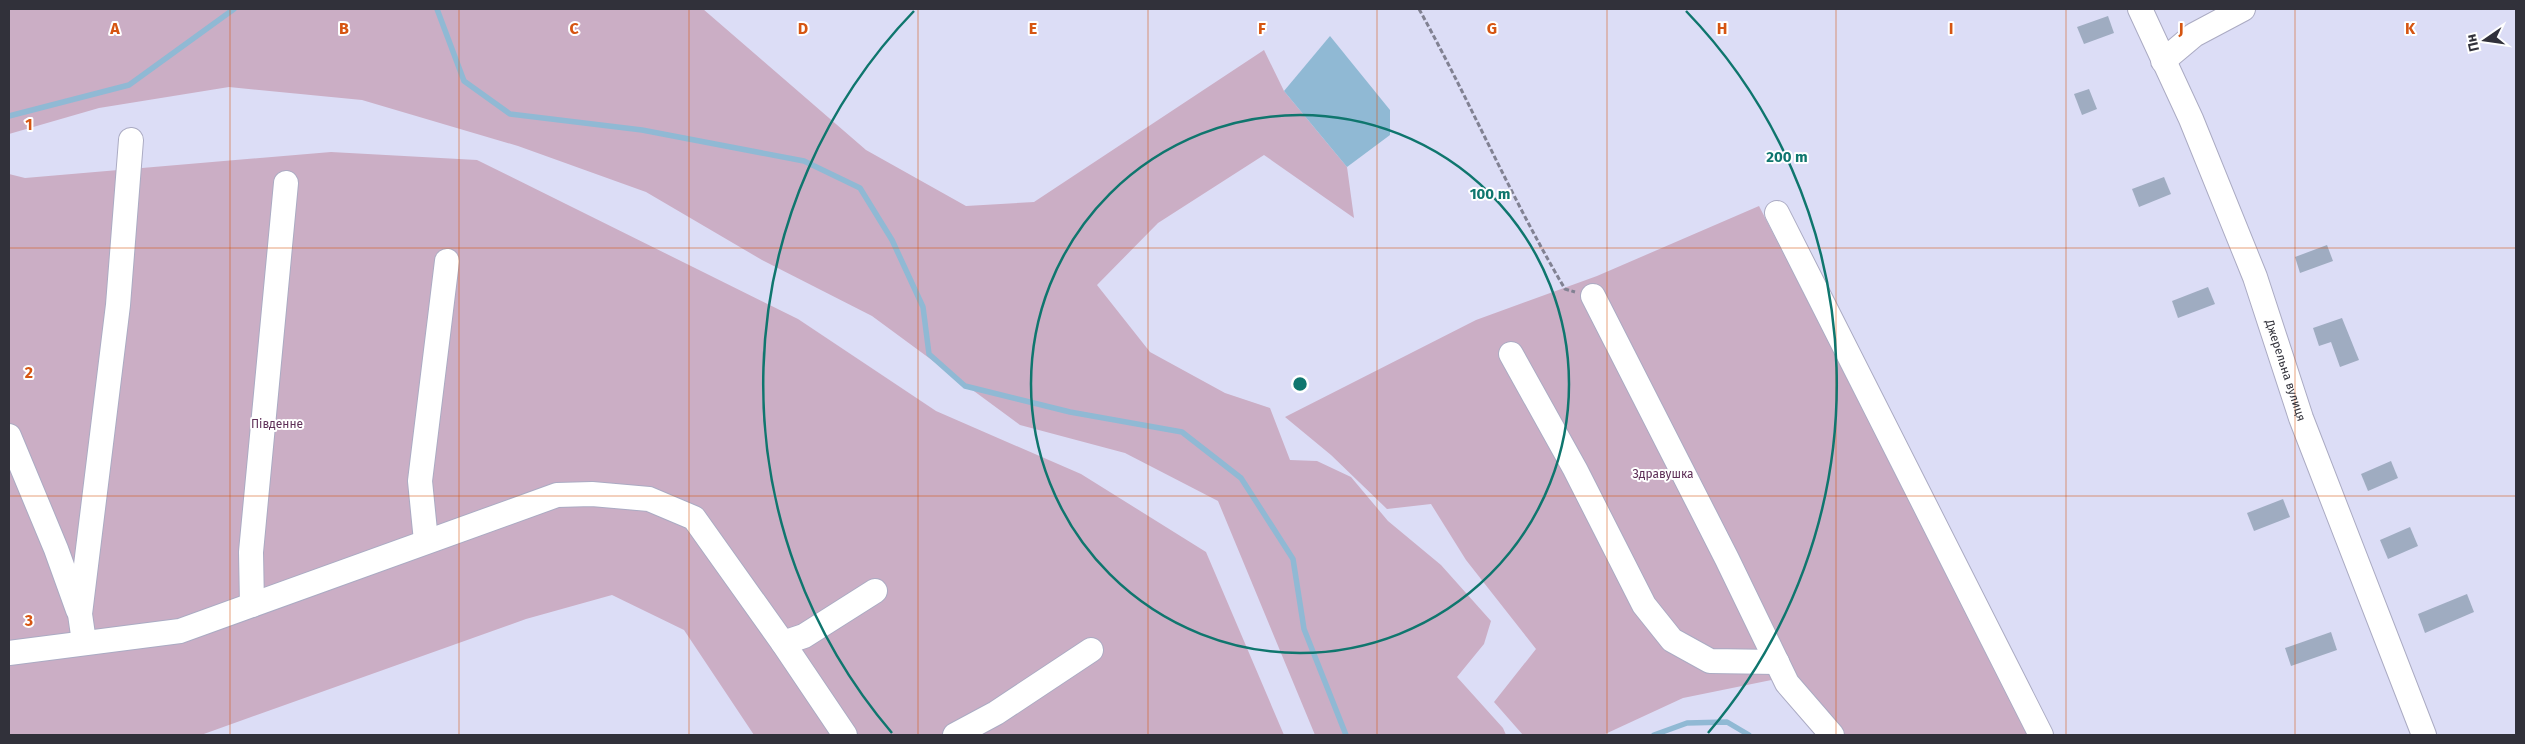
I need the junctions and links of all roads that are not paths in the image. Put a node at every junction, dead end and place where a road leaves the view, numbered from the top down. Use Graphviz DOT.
graph roads {
  1 [pos="2140,9"];
  2 [pos="2244,9"];
  3 [pos="2163,61"];
  4 [pos="131,140"];
  5 [pos="286,183"];
  6 [pos="1777,213"];
  7 [pos="447,261"];
  8 [pos="1593,296"];
  9 [pos="1511,354"];
  10 [pos="9,436"];
  11 [pos="426,541"];
  12 [pos="875,591"];
  13 [pos="252,604"];
  14 [pos="80,614"];
  15 [pos="84,642"];
  16 [pos="783,643"];
  17 [pos="1090,650"];
  18 [pos="9,653"];
  19 [pos="1777,662"];
  20 [pos="845,735"];
  21 [pos="955,735"];
  22 [pos="1832,735"];
  23 [pos="2041,735"];
  24 [pos="2424,735"];
  1 -- 3 [label="street, Джерельна вулиця"];
  2 -- 3 [label="street"];
  3 -- 24 [label="street, Джерельна вулиця"];
  4 -- 14 [label="street"];
  5 -- 13 [label="street"];
  6 -- 23 [label="street"];
  7 -- 11 [label="street"];
  8 -- 19 [label="street"];
  9 -- 19 [label="street"];
  10 -- 14 [label="street"];
  11 -- 13 [label="street"];
  11 -- 16 [label="street"];
  12 -- 16 [label="street"];
  13 -- 15 [label="street"];
  14 -- 15 [label="street"];
  15 -- 18 [label="street"];
  16 -- 20 [label="street"];
  17 -- 21 [label="street"];
  19 -- 22 [label="street"];
}
